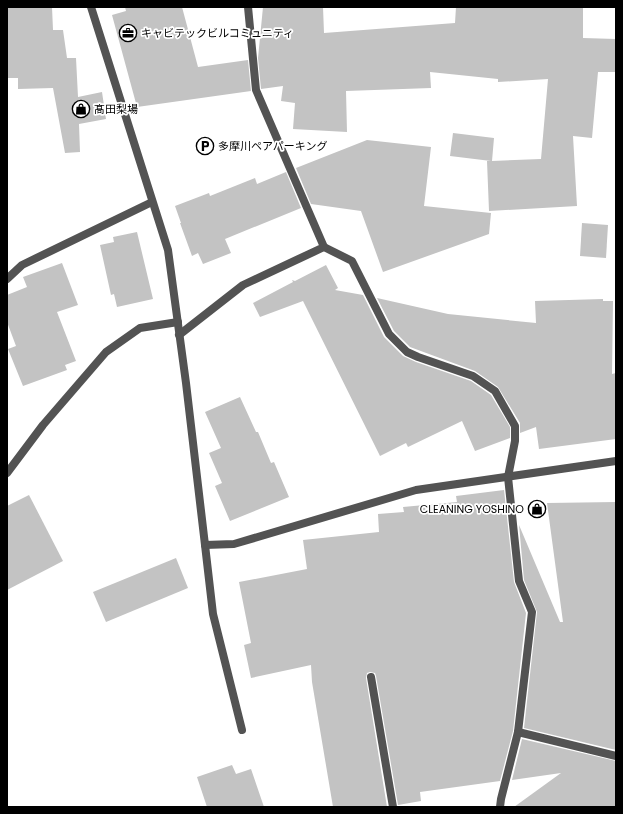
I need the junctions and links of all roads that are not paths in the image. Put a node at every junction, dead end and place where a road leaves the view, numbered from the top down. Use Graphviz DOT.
graph roads {
  1 [pos="91,7"];
  2 [pos="248,7"];
  3 [pos="152,202"];
  4 [pos="324,246"];
  5 [pos="7,279"];
  6 [pos="178,322"];
  7 [pos="179,335"];
  8 [pos="616,461"];
  9 [pos="7,473"];
  10 [pos="508,477"];
  11 [pos="205,544"];
  12 [pos="371,677"];
  13 [pos="242,730"];
  14 [pos="518,732"];
  15 [pos="616,756"];
  16 [pos="393,807"];
  17 [pos="500,807"];
  1 -- 3 [label="street"];
  2 -- 4 [label="street"];
  3 -- 5 [label="street"];
  3 -- 6 [label="street"];
  4 -- 7 [label="street"];
  4 -- 10 [label="street"];
  6 -- 7 [label="street"];
  6 -- 9 [label="street"];
  7 -- 11 [label="street"];
  8 -- 10 [label="street"];
  10 -- 11 [label="street"];
  10 -- 14 [label="street"];
  11 -- 13 [label="street"];
  12 -- 16 [label="street"];
  14 -- 15 [label="street"];
  14 -- 17 [label="street"];
}
